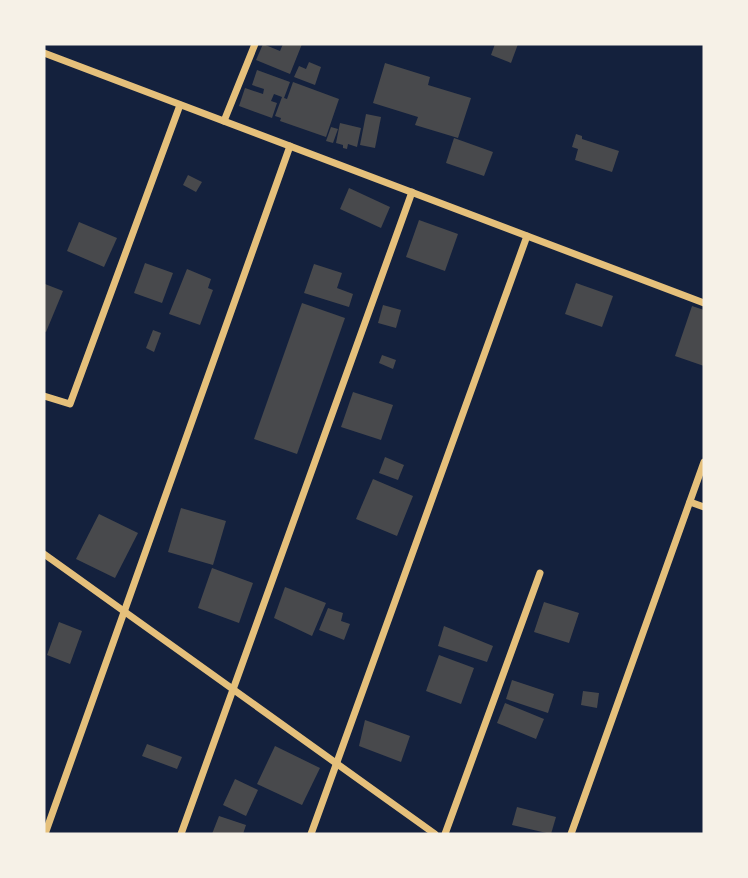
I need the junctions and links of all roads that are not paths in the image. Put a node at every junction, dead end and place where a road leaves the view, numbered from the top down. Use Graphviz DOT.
graph roads {
  1 [pos="255,44"];
  2 [pos="44,53"];
  3 [pos="180,104"];
  4 [pos="224,121"];
  5 [pos="290,146"];
  6 [pos="412,192"];
  7 [pos="527,236"];
  8 [pos="704,303"];
  9 [pos="44,396"];
  10 [pos="704,462"];
  11 [pos="690,502"];
  12 [pos="704,507"];
  13 [pos="44,554"];
  14 [pos="540,573"];
  15 [pos="124,611"];
  16 [pos="233,689"];
  17 [pos="337,763"];
  18 [pos="45,834"];
  19 [pos="181,834"];
  20 [pos="311,834"];
  21 [pos="435,834"];
  22 [pos="445,834"];
  23 [pos="571,834"];
  1 -- 4 [label="street"];
  2 -- 3 [label="street"];
  3 -- 4 [label="street"];
  3 -- 9 [label="street"];
  4 -- 5 [label="street"];
  5 -- 6 [label="street"];
  5 -- 15 [label="street"];
  6 -- 7 [label="street"];
  6 -- 16 [label="street"];
  7 -- 8 [label="street"];
  7 -- 17 [label="street"];
  10 -- 11 [label="street"];
  11 -- 12 [label="street"];
  11 -- 23 [label="street"];
  13 -- 15 [label="street"];
  14 -- 22 [label="street"];
  15 -- 16 [label="street"];
  15 -- 18 [label="street"];
  16 -- 17 [label="street"];
  16 -- 19 [label="street"];
  17 -- 20 [label="street"];
  17 -- 21 [label="street"];
}
